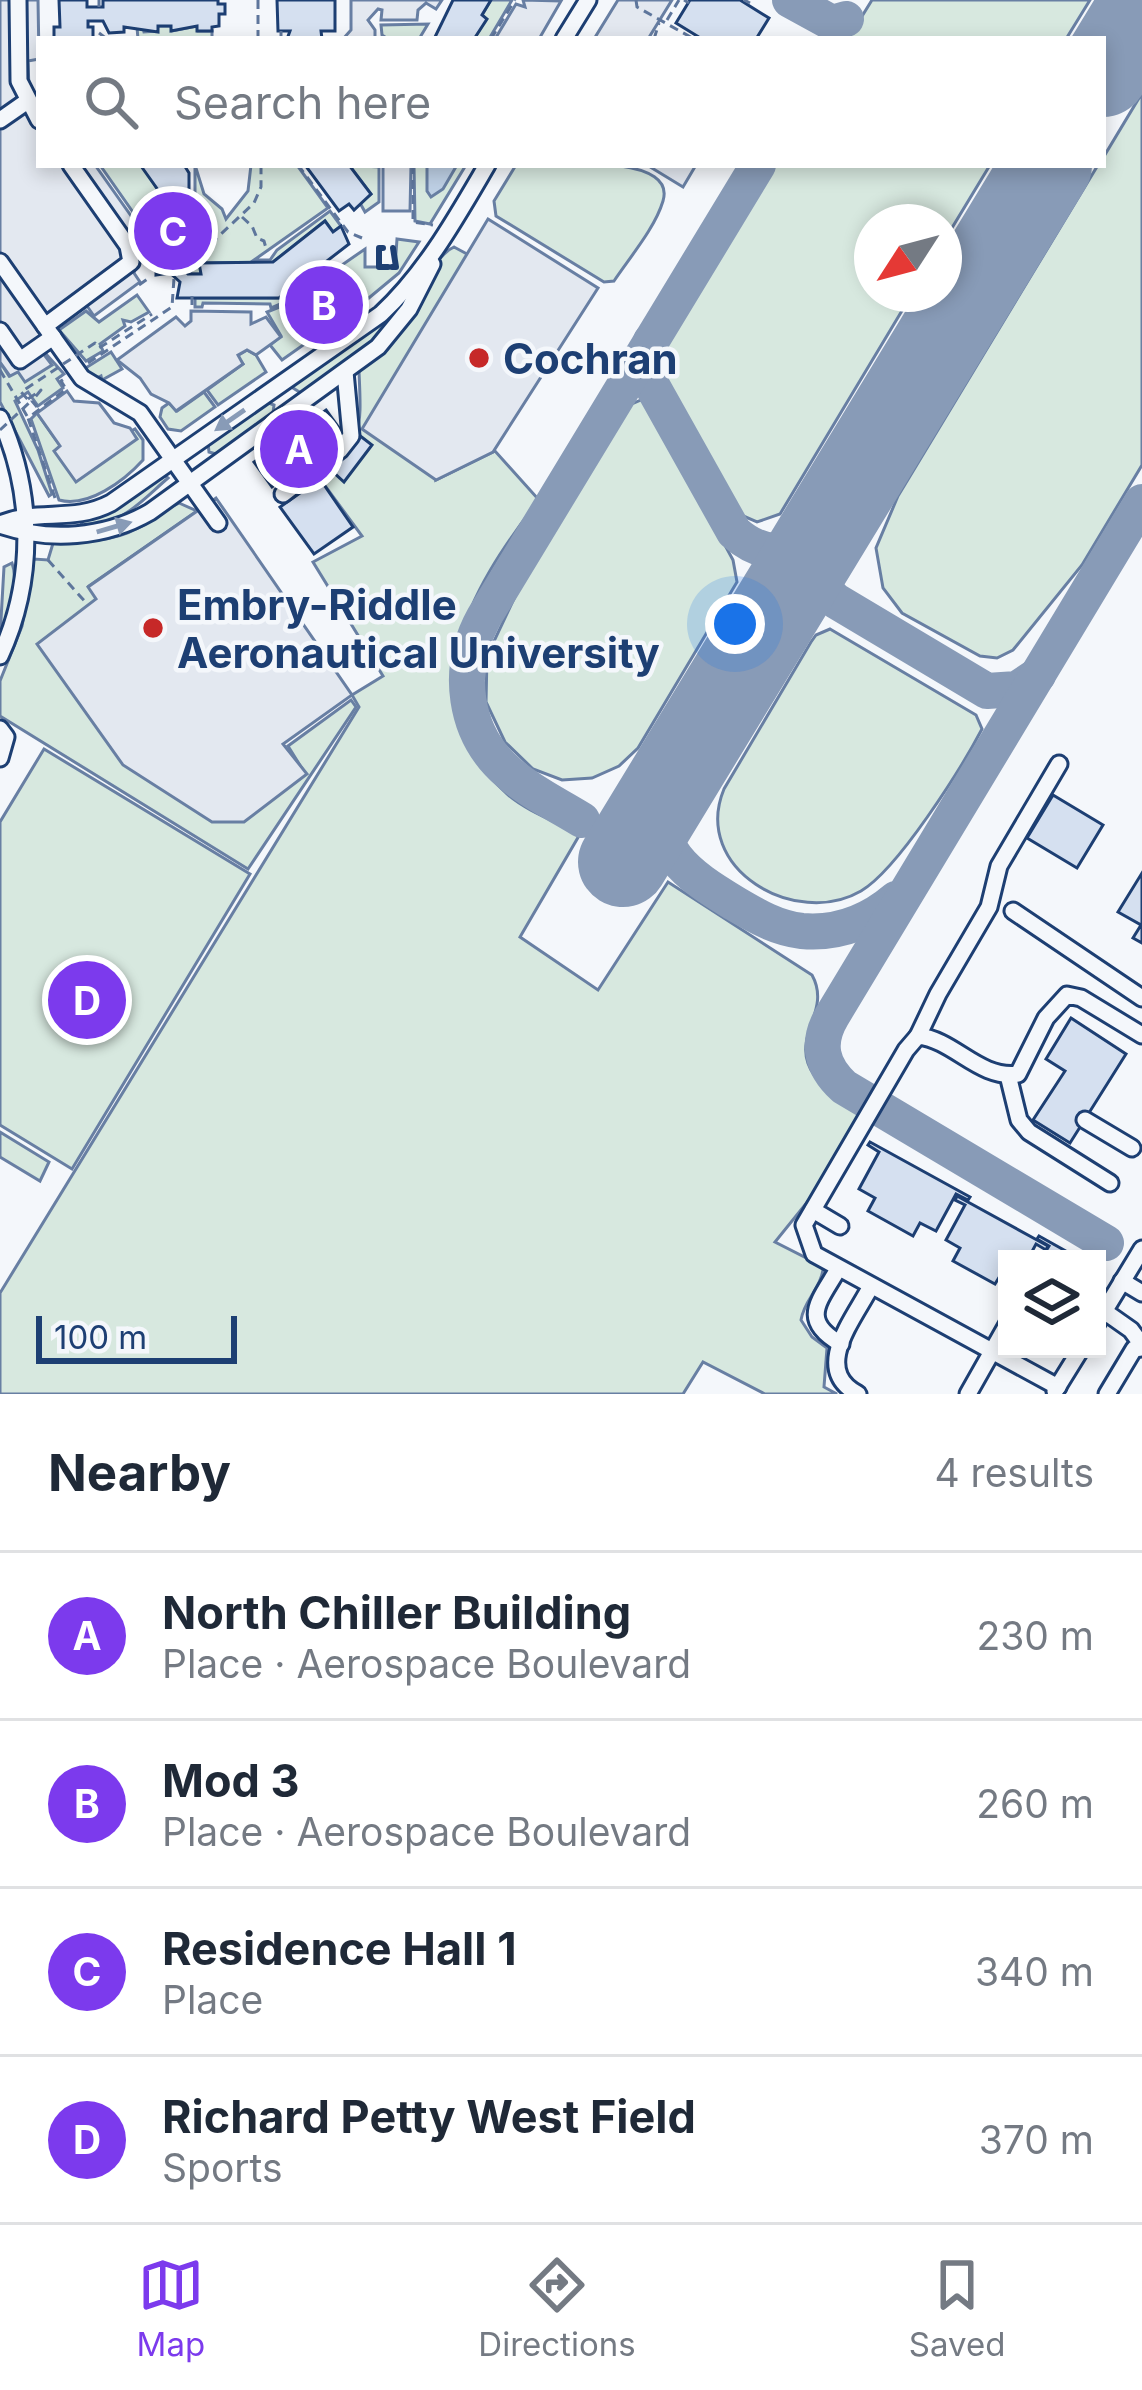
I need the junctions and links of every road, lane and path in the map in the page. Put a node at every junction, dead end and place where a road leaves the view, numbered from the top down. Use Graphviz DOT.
graph roads {
  1 [pos="18,0"];
  2 [pos="258,0"];
  3 [pos="515,0"];
  4 [pos="588,0"];
  5 [pos="636,0"];
  6 [pos="684,1"];
  7 [pos="658,21"];
  8 [pos="666,22"];
  9 [pos="281,31"];
  10 [pos="99,33"];
  11 [pos="103,36"];
  12 [pos="258,36"];
  13 [pos="281,36"];
  14 [pos="493,36"];
  15 [pos="566,36"];
  16 [pos="655,36"];
  17 [pos="692,36"];
  18 [pos="26,102"];
  19 [pos="36,116"];
  20 [pos="0,120"];
  21 [pos="73,168"];
  22 [pos="261,168"];
  23 [pos="300,168"];
  24 [pos="413,168"];
  25 [pos="485,168"];
  26 [pos="241,216"];
  27 [pos="439,231"];
  28 [pos="362,238"];
  29 [pos="268,252"];
  30 [pos="0,262"];
  31 [pos="336,267"];
  32 [pos="149,278"];
  33 [pos="294,285"];
  34 [pos="139,286"];
  35 [pos="192,296"];
  36 [pos="364,305"];
  37 [pos="192,309"];
  38 [pos="301,310"];
  39 [pos="160,315"];
  40 [pos="0,331"];
  41 [pos="49,331"];
  42 [pos="81,367"];
  43 [pos="0,370"];
  44 [pos="345,372"];
  45 [pos="67,377"];
  46 [pos="277,387"];
  47 [pos="28,400"];
  48 [pos="38,409"];
  49 [pos="292,410"];
  50 [pos="0,418"];
  51 [pos="28,418"];
  52 [pos="0,430"];
  53 [pos="174,459"];
  54 [pos="191,483"];
  55 [pos="284,494"];
  56 [pos="55,500"];
  57 [pos="26,514"];
  58 [pos="218,523"];
  59 [pos="0,524"];
  60 [pos="27,534"];
  61 [pos="48,560"];
  62 [pos="88,587"];
  63 [pos="76,589"];
  64 [pos="88,604"];
  65 [pos="0,656"];
  66 [pos="0,729"];
  67 [pos="0,758"];
  68 [pos="1059,764"];
  69 [pos="1013,910"];
  70 [pos="1142,998"];
  71 [pos="1142,1035"];
  72 [pos="918,1036"];
  73 [pos="1008,1075"];
  74 [pos="1084,1120"];
  75 [pos="1132,1148"];
  76 [pos="1110,1183"];
  77 [pos="813,1210"];
  78 [pos="840,1226"];
  79 [pos="1142,1250"];
  80 [pos="838,1269"];
  81 [pos="1123,1281"];
  82 [pos="871,1286"];
  83 [pos="1142,1293"];
  84 [pos="1106,1309"];
  85 [pos="1106,1319"];
  86 [pos="998,1340"];
  87 [pos="841,1343"];
  88 [pos="1142,1347"];
  89 [pos="992,1350"];
  90 [pos="1076,1358"];
  91 [pos="1056,1390"];
  92 [pos="858,1394"];
  93 [pos="968,1394"];
  94 [pos="1107,1394"];
  1 -- 18 [label="street"];
  2 -- 12 [label="path"];
  3 -- 14 [label="path"];
  4 -- 15 [label="street"];
  5 -- 7 [label="path"];
  6 -- 8 [label="path"];
  7 -- 8 [label="path"];
  7 -- 16 [label="path"];
  8 -- 17 [label="path"];
  9 -- 13 [label="path"];
  10 -- 11 [label="path"];
  18 -- 19 [label="street"];
  18 -- 20 [label="street"];
  21 -- 41 [label="street"];
  22 -- 26 [label="path"];
  23 -- 28 [label="path"];
  24 -- 27 [label="path"];
  25 -- 27 [label="street"];
  26 -- 29 [label="path"];
  26 -- 39 [label="path"];
  27 -- 44 [label="street"];
  27 -- 46 [label="street"];
  30 -- 41 [label="street"];
  31 -- 36 [label="path"];
  32 -- 34 [label="path"];
  33 -- 38 [label="path"];
  35 -- 37 [label="path"];
  39 -- 42 [label="path"];
  39 -- 47 [label="path, bridge"];
  40 -- 41 [label="street"];
  41 -- 53 [label="street"];
  43 -- 51 [label="path"];
  44 -- 49 [label="street"];
  44 -- 55 [label="street"];
  45 -- 48 [label="path"];
  46 -- 49 [label="street"];
  46 -- 53 [label="street, one-way"];
  47 -- 48 [label="path"];
  47 -- 52 [label="path, bridge"];
  48 -- 51 [label="path"];
  49 -- 54 [label="street"];
  50 -- 57 [label="street"];
  51 -- 56 [label="path"];
  53 -- 54 [label="street"];
  53 -- 57 [label="street"];
  54 -- 58 [label="street"];
  60 -- 54 [label="street, one-way"];
  57 -- 59 [label="street"];
  57 -- 60 [label="street"];
  59 -- 60 [label="street"];
  60 -- 65 [label="street"];
  61 -- 63 [label="path"];
  62 -- 63 [label="path"];
  63 -- 64 [label="path"];
  66 -- 67 [label="street"];
  68 -- 72 [label="street"];
  69 -- 70 [label="street"];
  71 -- 73 [label="street"];
  72 -- 73 [label="street"];
  72 -- 77 [label="street"];
  73 -- 76 [label="street"];
  74 -- 75 [label="street"];
  77 -- 78 [label="street"];
  77 -- 80 [label="street"];
  79 -- 81 [label="street"];
  80 -- 82 [label="street"];
  80 -- 87 [label="street"];
  81 -- 83 [label="street"];
  81 -- 84 [label="street"];
  82 -- 87 [label="street"];
  82 -- 89 [label="street"];
  85 -- 88 [label="street"];
  86 -- 89 [label="street"];
  87 -- 92 [label="street"];
  88 -- 94 [label="street"];
  89 -- 91 [label="street"];
  89 -- 93 [label="street"];
  90 -- 91 [label="street"];
}
